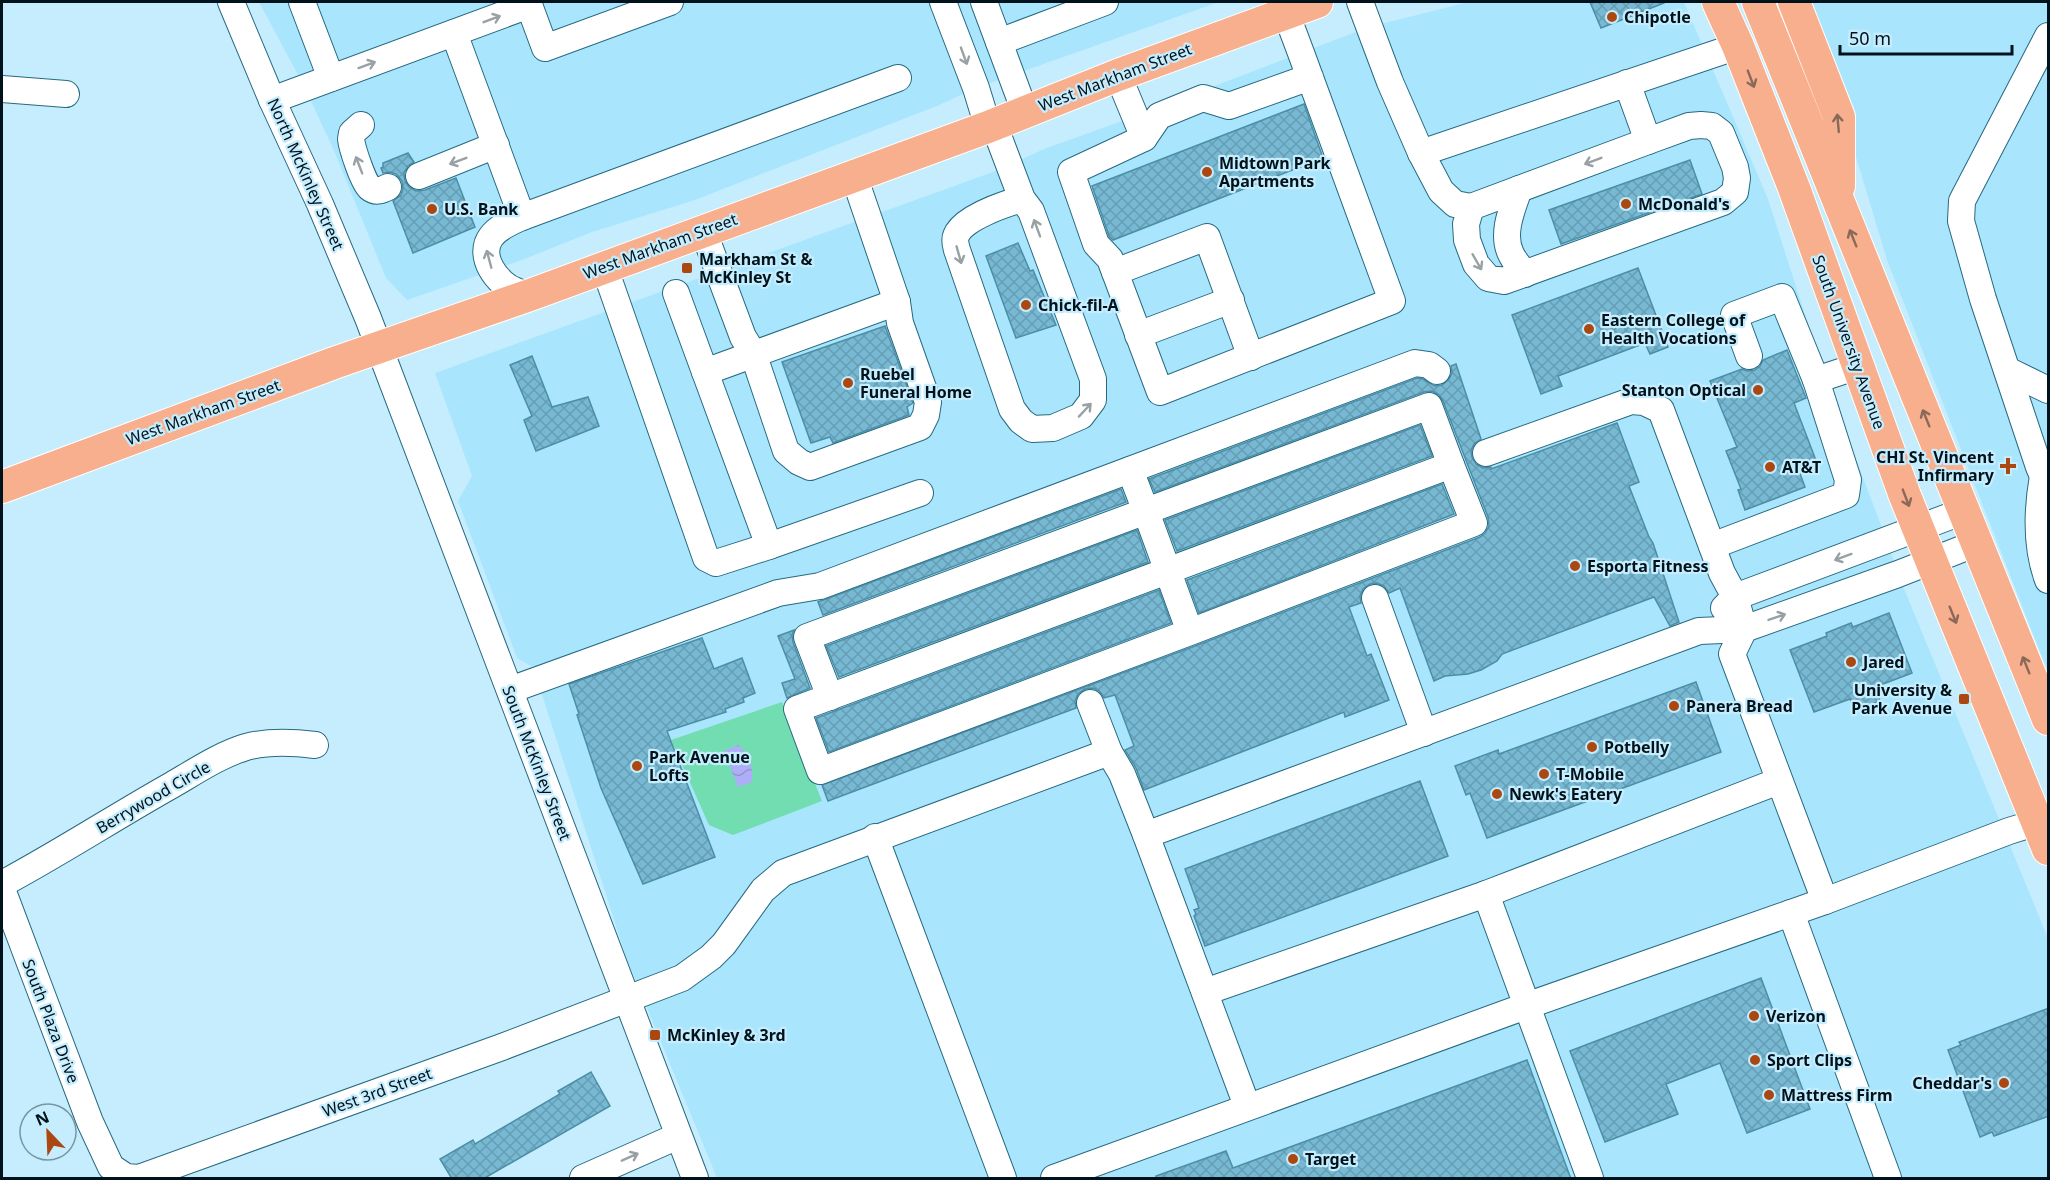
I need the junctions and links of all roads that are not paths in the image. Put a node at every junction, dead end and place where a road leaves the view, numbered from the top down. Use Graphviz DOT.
graph roads {
  1 [pos="231,2"];
  2 [pos="302,2"];
  3 [pos="670,2"];
  4 [pos="943,2"];
  5 [pos="984,2"];
  6 [pos="1105,2"];
  7 [pos="1317,2"];
  8 [pos="1360,2"];
  9 [pos="1758,2"];
  10 [pos="1794,2"];
  11 [pos="528,3"];
  12 [pos="1286,13"];
  13 [pos="1724,18"];
  14 [pos="454,33"];
  15 [pos="2049,36"];
  16 [pos="999,42"];
  17 [pos="1118,75"];
  18 [pos="1310,77"];
  19 [pos="331,78"];
  20 [pos="898,78"];
  21 [pos="1627,83"];
  22 [pos="2,89"];
  23 [pos="66,94"];
  24 [pos="272,100"];
  25 [pos="1024,112"];
  26 [pos="361,125"];
  27 [pos="986,128"];
  28 [pos="1144,138"];
  29 [pos="1648,141"];
  30 [pos="496,146"];
  31 [pos="1421,153"];
  32 [pos="419,176"];
  33 [pos="854,176"];
  34 [pos="388,188"];
  35 [pos="1519,189"];
  36 [pos="1013,202"];
  37 [pos="1839,202"];
  38 [pos="1471,207"];
  39 [pos="522,217"];
  40 [pos="703,230"];
  41 [pos="604,266"];
  42 [pos="1115,272"];
  43 [pos="1525,274"];
  44 [pos="676,293"];
  45 [pos="530,295"];
  46 [pos="1231,300"];
  47 [pos="897,302"];
  48 [pos="1138,334"];
  49 [pos="379,347"];
  50 [pos="753,353"];
  51 [pos="1749,356"];
  52 [pos="1251,357"];
  53 [pos="1858,366"];
  54 [pos="2007,370"];
  55 [pos="1437,371"];
  56 [pos="705,372"];
  57 [pos="1816,380"];
  58 [pos="2049,390"];
  59 [pos="1486,453"];
  60 [pos="1451,465"];
  61 [pos="1130,470"];
  62 [pos="2046,478"];
  63 [pos="2,487"];
  64 [pos="920,493"];
  65 [pos="1145,511"];
  66 [pos="1964,512"];
  67 [pos="1918,528"];
  68 [pos="1977,543"];
  69 [pos="769,546"];
  70 [pos="1712,546"];
  71 [pos="1931,561"];
  72 [pos="1167,572"];
  73 [pos="2049,580"];
  74 [pos="1735,597"];
  75 [pos="1375,598"];
  76 [pos="1744,628"];
  77 [pos="1699,631"];
  78 [pos="1190,632"];
  79 [pos="510,690"];
  80 [pos="830,697"];
  81 [pos="1090,703"];
  82 [pos="2049,719"];
  83 [pos="1424,733"];
  84 [pos="315,745"];
  85 [pos="1109,752"];
  86 [pos="1779,781"];
  87 [pos="1146,835"];
  88 [pos="2043,836"];
  89 [pos="875,837"];
  90 [pos="2,884"];
  91 [pos="2,889"];
  92 [pos="1486,894"];
  93 [pos="1825,901"];
  94 [pos="1791,913"];
  95 [pos="1205,992"];
  96 [pos="626,1000"];
  97 [pos="1526,1006"];
  98 [pos="1247,1107"];
  99 [pos="678,1136"];
  100 [pos="126,1178"];
  101 [pos="694,1178"];
  102 [pos="583,1179"];
  103 [pos="1003,1179"];
  104 [pos="1054,1179"];
  105 [pos="1590,1179"];
  106 [pos="1888,1179"];
  1 -- 24 [label="street, North McKinley Street"];
  2 -- 19 [label="street"];
  3 -- 11 [label="street"];
  4 -- 27 [label="street, one-way"];
  5 -- 16 [label="street"];
  6 -- 16 [label="street"];
  7 -- 12 [label="main road, West Markham Street"];
  8 -- 31 [label="street"];
  9 -- 37 [label="main road"];
  37 -- 10 [label="main road, one-way"];
  14 -- 11 [label="street, one-way"];
  12 -- 17 [label="main road, West Markham Street"];
  12 -- 18 [label="street"];
  13 -- 21 [label="street"];
  13 -- 53 [label="main road, South University Avenue, one-way"];
  19 -- 14 [label="street, one-way"];
  14 -- 30 [label="street"];
  15 -- 54 [label="street"];
  16 -- 25 [label="street"];
  17 -- 25 [label="main road, West Markham Street"];
  17 -- 28 [label="street"];
  18 -- 28 [label="street"];
  18 -- 52 [label="street"];
  19 -- 24 [label="street"];
  20 -- 39 [label="street"];
  21 -- 29 [label="street"];
  21 -- 31 [label="street"];
  22 -- 23 [label="street"];
  24 -- 49 [label="street, North McKinley Street"];
  25 -- 27 [label="main road, West Markham Street"];
  34 -- 26 [label="street, one-way"];
  27 -- 33 [label="main road, West Markham Street"];
  27 -- 36 [label="street"];
  28 -- 42 [label="street"];
  29 -- 35 [label="street, one-way"];
  29 -- 43 [label="street"];
  30 -- 32 [label="street, one-way"];
  30 -- 39 [label="street"];
  31 -- 38 [label="street"];
  33 -- 40 [label="main road, West Markham Street"];
  33 -- 47 [label="street"];
  35 -- 38 [label="street"];
  35 -- 43 [label="street"];
  36 -- 36 [label="street, one-way"];
  66 -- 37 [label="main road, one-way"];
  38 -- 43 [label="street, one-way"];
  45 -- 39 [label="street, one-way"];
  40 -- 41 [label="main road, West Markham Street"];
  40 -- 50 [label="street"];
  41 -- 45 [label="main road, West Markham Street"];
  41 -- 69 [label="street"];
  42 -- 46 [label="street"];
  42 -- 48 [label="street"];
  44 -- 56 [label="street"];
  45 -- 49 [label="main road, West Markham Street"];
  46 -- 48 [label="street"];
  46 -- 52 [label="street"];
  47 -- 50 [label="street"];
  47 -- 50 [label="street"];
  48 -- 52 [label="street"];
  49 -- 63 [label="main road, West Markham Street"];
  49 -- 79 [label="street, South McKinley Street"];
  50 -- 56 [label="street"];
  51 -- 57 [label="street"];
  53 -- 57 [label="street"];
  53 -- 67 [label="main road, South University Avenue, one-way"];
  54 -- 58 [label="street"];
  54 -- 62 [label="street"];
  55 -- 61 [label="street"];
  56 -- 69 [label="street"];
  57 -- 70 [label="street"];
  59 -- 70 [label="street"];
  60 -- 65 [label="street"];
  60 -- 72 [label="street"];
  60 -- 78 [label="street"];
  61 -- 65 [label="street"];
  61 -- 79 [label="street"];
  62 -- 73 [label="street"];
  64 -- 69 [label="street"];
  65 -- 72 [label="street"];
  65 -- 80 [label="street"];
  66 -- 67 [label="street"];
  66 -- 68 [label="main road"];
  67 -- 71 [label="main road, South University Avenue"];
  67 -- 74 [label="street, one-way"];
  68 -- 71 [label="street"];
  82 -- 68 [label="main road, one-way"];
  70 -- 74 [label="street"];
  76 -- 71 [label="street, one-way"];
  71 -- 88 [label="main road, South University Avenue, one-way"];
  72 -- 78 [label="street"];
  72 -- 80 [label="street"];
  74 -- 76 [label="street"];
  74 -- 77 [label="street"];
  75 -- 83 [label="street"];
  76 -- 77 [label="street"];
  76 -- 86 [label="street"];
  77 -- 83 [label="street"];
  78 -- 80 [label="street"];
  79 -- 96 [label="street, South McKinley Street"];
  81 -- 85 [label="street"];
  83 -- 87 [label="street"];
  84 -- 90 [label="street, Berrywood Circle"];
  85 -- 87 [label="street"];
  85 -- 89 [label="street, West 3rd Street"];
  86 -- 92 [label="street"];
  86 -- 93 [label="street"];
  87 -- 95 [label="street"];
  88 -- 93 [label="street"];
  89 -- 96 [label="street, West 3rd Street"];
  89 -- 103 [label="street"];
  91 -- 100 [label="street, South Plaza Drive"];
  92 -- 95 [label="street"];
  92 -- 97 [label="street"];
  93 -- 94 [label="street"];
  94 -- 97 [label="street"];
  94 -- 106 [label="street"];
  95 -- 98 [label="street"];
  96 -- 99 [label="street, South McKinley Street"];
  96 -- 100 [label="street, West 3rd Street"];
  97 -- 98 [label="street"];
  97 -- 105 [label="street"];
  98 -- 104 [label="street"];
  99 -- 101 [label="street, South McKinley Street"];
  102 -- 99 [label="street, one-way"];
}
